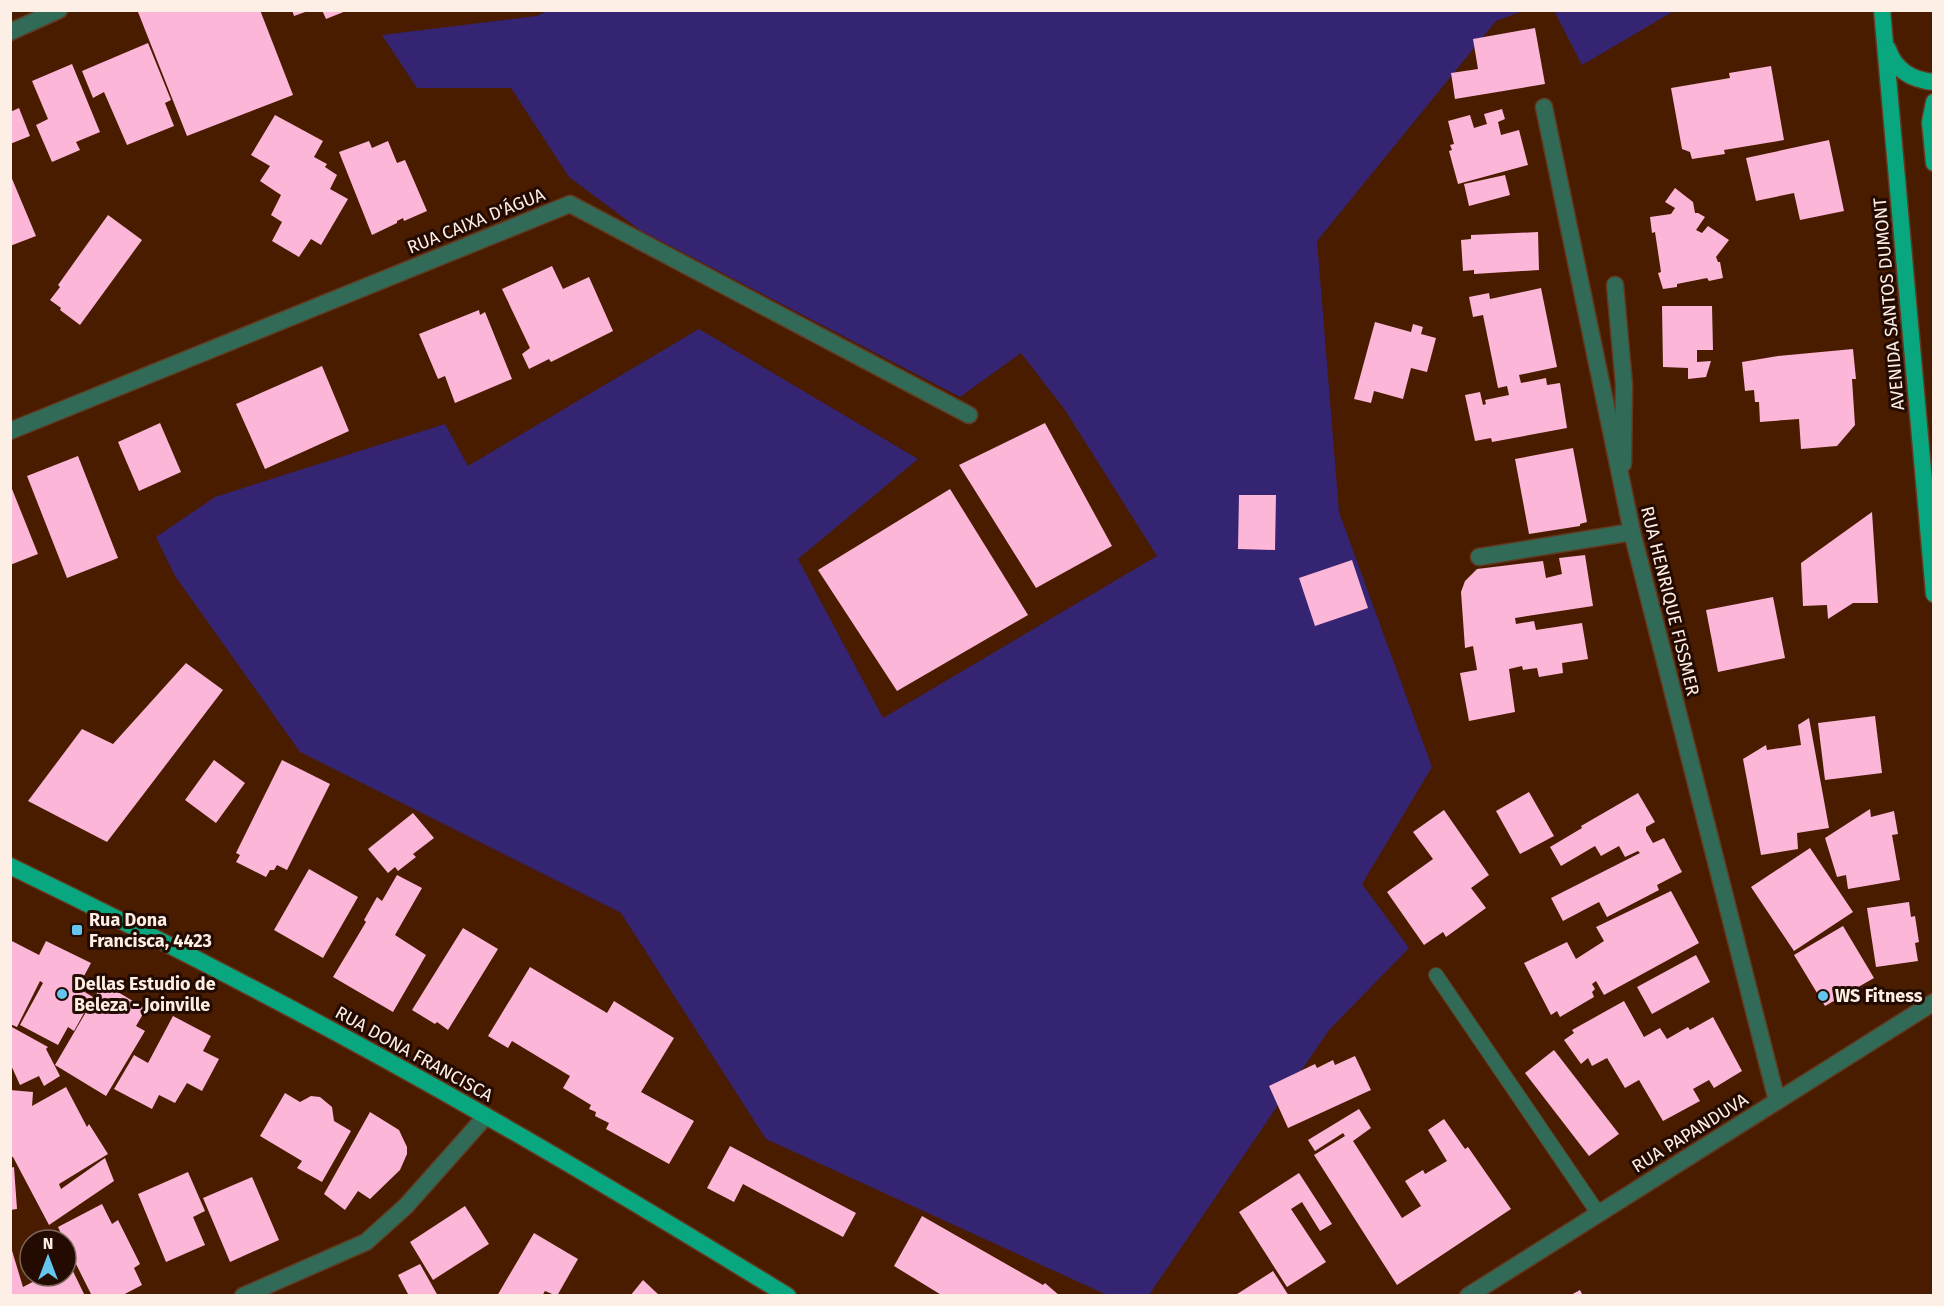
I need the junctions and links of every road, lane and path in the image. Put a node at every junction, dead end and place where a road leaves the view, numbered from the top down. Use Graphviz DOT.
graph roads {
  1 [pos="59,10"];
  2 [pos="1882,10"];
  3 [pos="1890,10"];
  4 [pos="10,32"];
  5 [pos="1885,42"];
  6 [pos="1934,82"];
  7 [pos="1934,102"];
  8 [pos="1544,107"];
  9 [pos="1934,163"];
  10 [pos="1616,285"];
  11 [pos="969,415"];
  12 [pos="10,431"];
  13 [pos="1622,489"];
  14 [pos="1632,532"];
  15 [pos="1479,557"];
  16 [pos="1934,594"];
  17 [pos="10,866"];
  18 [pos="1436,975"];
  19 [pos="1934,1002"];
  20 [pos="1777,1101"];
  21 [pos="486,1116"];
  22 [pos="1598,1214"];
  23 [pos="243,1296"];
  24 [pos="788,1296"];
  25 [pos="1468,1296"];
  1 -- 4 [label="street"];
  2 -- 5 [label="main road, AVENIDA SANTOS DUMONT"];
  3 -- 5 [label="main road"];
  5 -- 6 [label="main road"];
  5 -- 16 [label="main road, AVENIDA SANTOS DUMONT"];
  7 -- 9 [label="main road"];
  8 -- 13 [label="street, RUA HENRIQUE FISSMER"];
  10 -- 13 [label="street"];
  11 -- 12 [label="street, RUA CAIXA D'ÁGUA"];
  13 -- 14 [label="street, RUA HENRIQUE FISSMER"];
  14 -- 15 [label="street"];
  14 -- 20 [label="street, RUA HENRIQUE FISSMER"];
  17 -- 21 [label="main road, RUA DONA FRANCISCA"];
  18 -- 22 [label="lane"];
  19 -- 20 [label="street, RUA PAPANDUVA"];
  20 -- 22 [label="street, RUA PAPANDUVA"];
  21 -- 23 [label="street"];
  21 -- 24 [label="main road, RUA DONA FRANCISCA"];
  22 -- 25 [label="street, RUA PAPANDUVA"];
}
